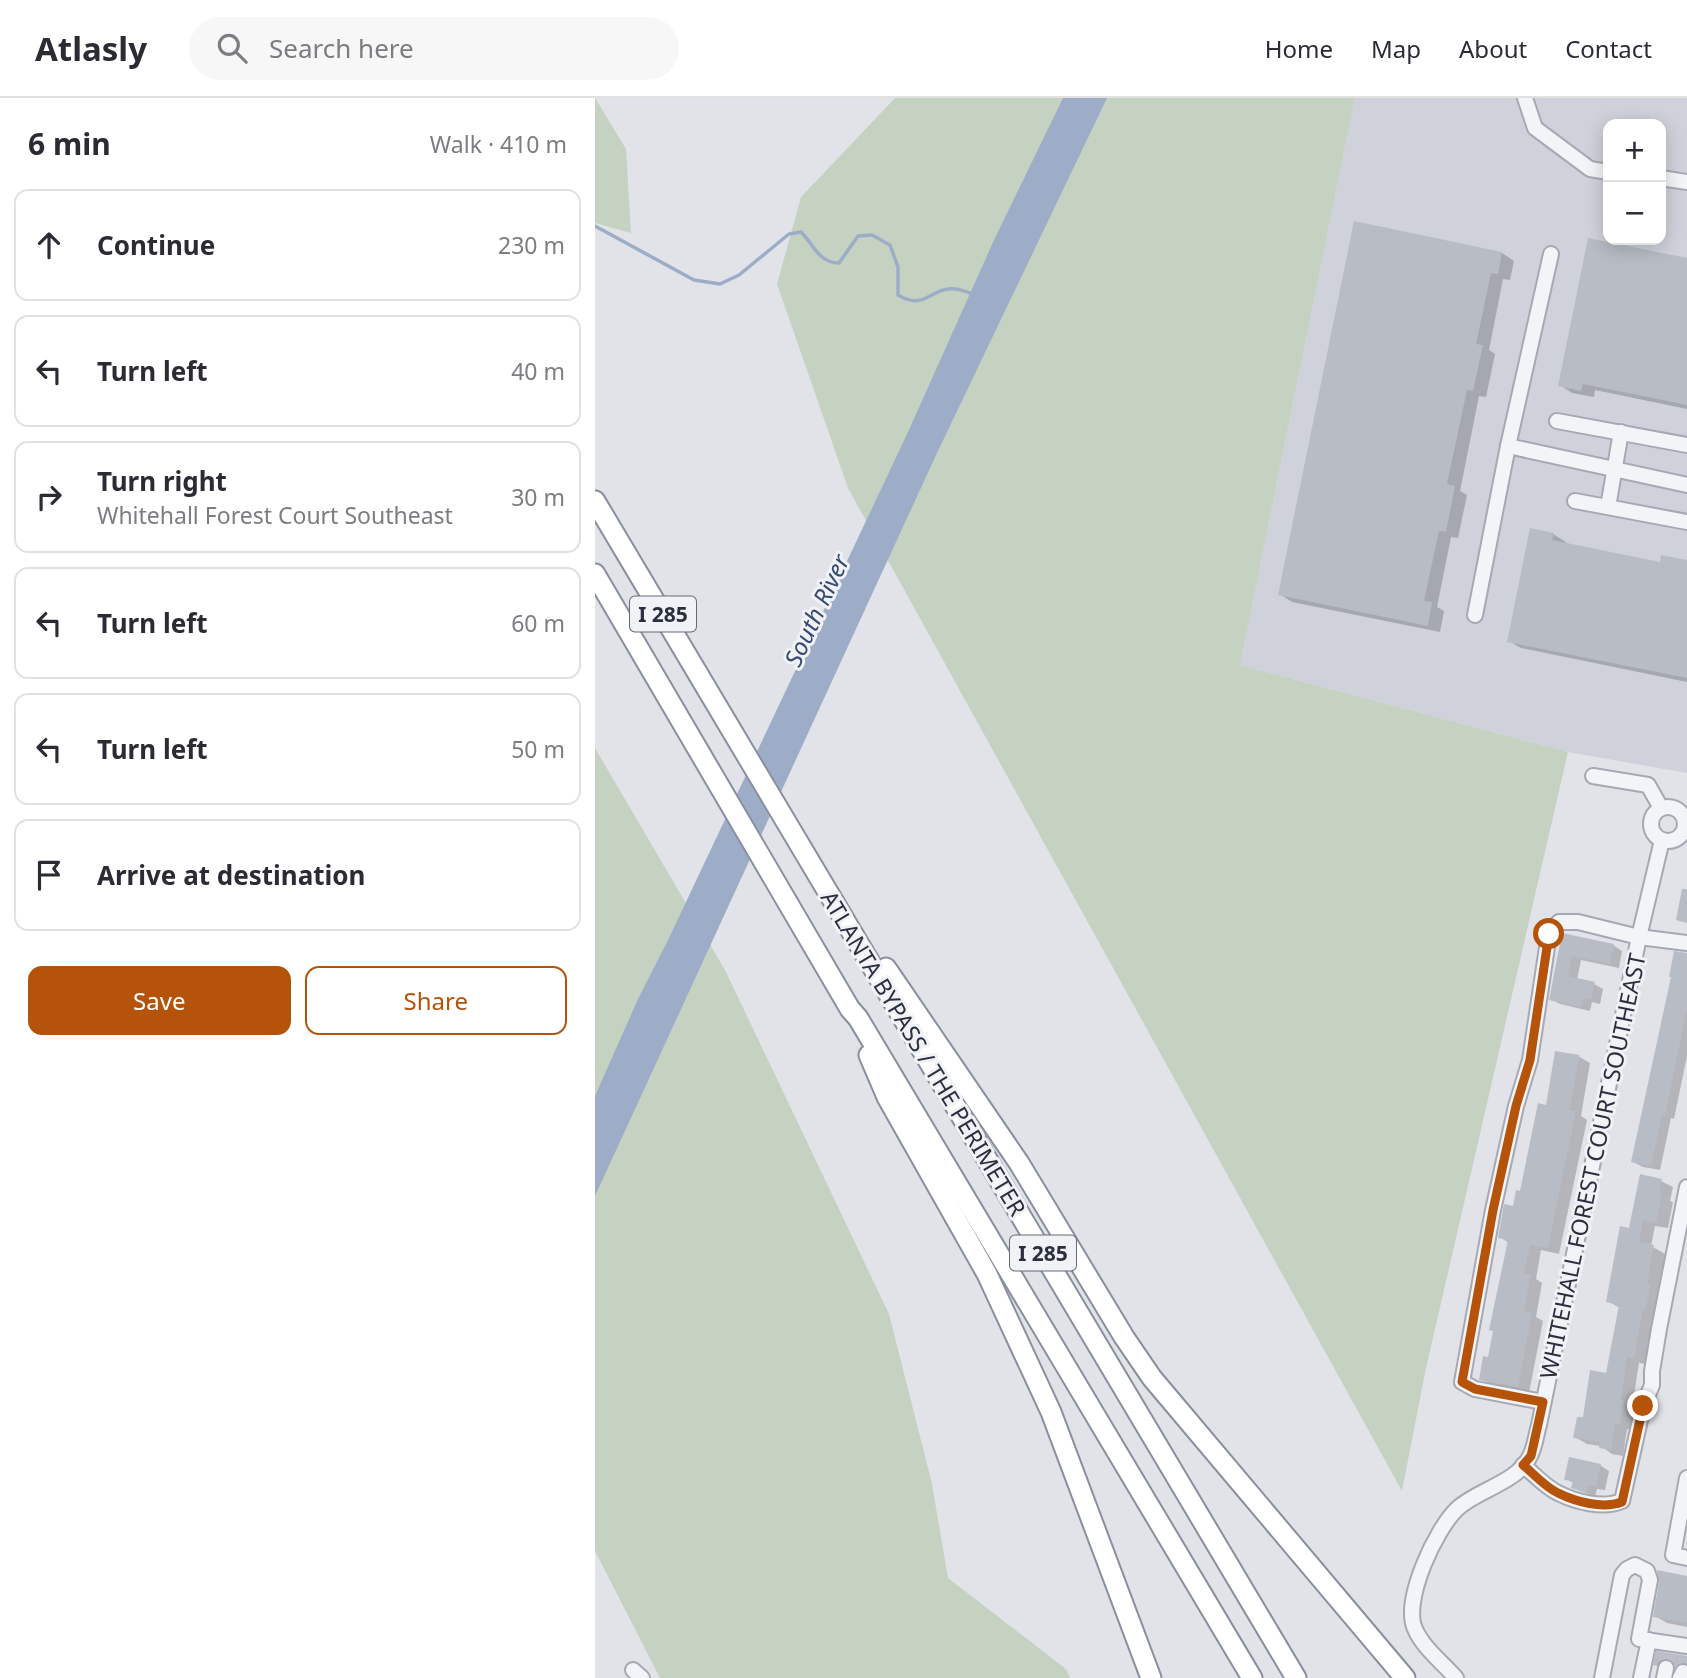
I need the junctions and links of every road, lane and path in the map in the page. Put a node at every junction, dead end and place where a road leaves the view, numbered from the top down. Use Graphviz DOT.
graph roads {
  1 [pos="1525,98"];
  2 [pos="1603,171"];
  3 [pos="1666,179"];
  4 [pos="1687,182"];
  5 [pos="1551,254"];
  6 [pos="1557,421"];
  7 [pos="1621,432"];
  8 [pos="1687,444"];
  9 [pos="1508,446"];
  10 [pos="1615,469"];
  11 [pos="1687,485"];
  12 [pos="595,501"];
  13 [pos="1575,501"];
  14 [pos="1608,507"];
  15 [pos="1687,522"];
  16 [pos="595,575"];
  17 [pos="1475,615"];
  18 [pos="1593,776"];
  19 [pos="1661,808"];
  20 [pos="1684,811"];
  21 [pos="791,828"];
  22 [pos="1662,840"];
  23 [pos="1639,937"];
  24 [pos="1687,943"];
  25 [pos="849,1009"];
  26 [pos="1687,1187"];
  27 [pos="1543,1402"];
  28 [pos="1523,1465"];
  29 [pos="1687,1478"];
  30 [pos="1680,1556"];
  31 [pos="1644,1639"];
  32 [pos="1687,1646"];
  33 [pos="1151,1678"];
  34 [pos="1252,1678"];
  35 [pos="1296,1678"];
  36 [pos="1405,1678"];
  37 [pos="1456,1678"];
  38 [pos="1602,1678"];
  39 [pos="1641,1678"];
  1 -- 2 [label="street"];
  3 -- 4 [label="street"];
  5 -- 9 [label="street"];
  6 -- 7 [label="street"];
  7 -- 8 [label="street"];
  7 -- 10 [label="street"];
  9 -- 10 [label="street"];
  9 -- 17 [label="street"];
  10 -- 11 [label="street"];
  10 -- 14 [label="street"];
  12 -- 21 [label="highway, ATLANTA BYPASS / THE PERIMETER / I 285"];
  13 -- 14 [label="street"];
  14 -- 15 [label="street"];
  16 -- 25 [label="highway, ATLANTA BYPASS / THE PERIMETER / I 285"];
  18 -- 19 [label="street"];
  19 -- 20 [label="street"];
  19 -- 22 [label="street, WHITEHALL FOREST COURT SOUTHEAST"];
  20 -- 22 [label="street"];
  21 -- 35 [label="highway, ATLANTA BYPASS / THE PERIMETER / I 285"];
  21 -- 36 [label="highway"];
  22 -- 23 [label="street, WHITEHALL FOREST COURT SOUTHEAST"];
  23 -- 24 [label="street"];
  23 -- 27 [label="street, WHITEHALL FOREST COURT SOUTHEAST"];
  23 -- 27 [label="street"];
  25 -- 33 [label="highway"];
  25 -- 34 [label="highway, ATLANTA BYPASS / THE PERIMETER / I 285"];
  26 -- 28 [label="street"];
  27 -- 28 [label="street, WHITEHALL FOREST COURT SOUTHEAST"];
  28 -- 37 [label="street"];
  29 -- 30 [label="street"];
  31 -- 32 [label="street"];
  31 -- 38 [label="street"];
  31 -- 39 [label="street"];
}
